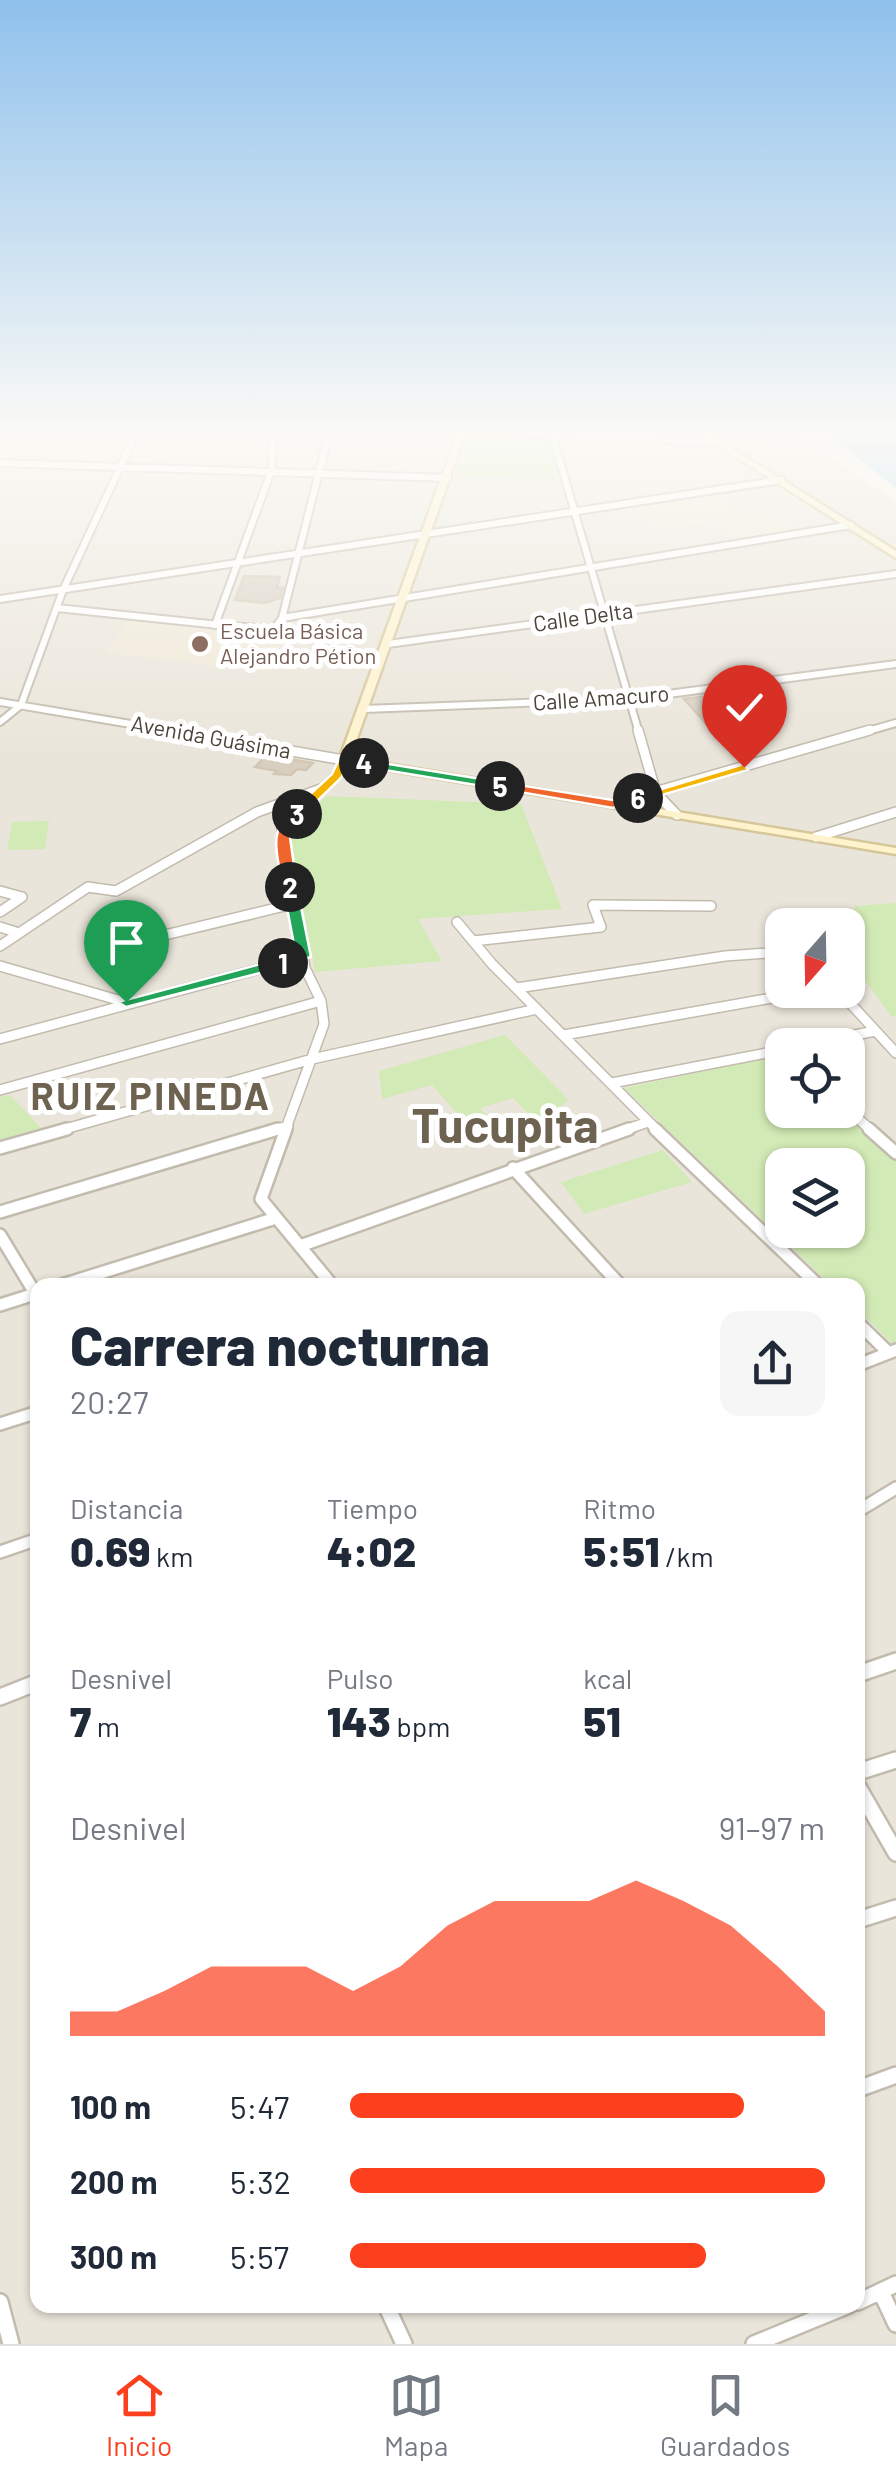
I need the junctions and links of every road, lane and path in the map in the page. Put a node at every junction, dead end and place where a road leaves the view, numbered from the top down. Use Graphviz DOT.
graph roads {
  1 [pos="87,538"];
  2 [pos="244,538"];
  3 [pos="300,538"];
  4 [pos="409,538"];
  5 [pos="425,538"];
  6 [pos="582,538"];
  7 [pos="770,538"];
  8 [pos="871,538"];
  9 [pos="296,554"];
  10 [pos="896,555"];
  11 [pos="234,564"];
  12 [pos="592,568"];
  13 [pos="896,574"];
  14 [pos="63,590"];
  15 [pos="0,598"];
  16 [pos="400,599"];
  17 [pos="57,608"];
  18 [pos="604,614"];
  19 [pos="282,618"];
  20 [pos="215,624"];
  21 [pos="388,644"];
  22 [pos="896,664"];
  23 [pos="630,698"];
  24 [pos="0,702"];
  25 [pos="21,706"];
  26 [pos="364,710"];
  27 [pos="0,722"];
  28 [pos="896,723"];
  29 [pos="344,760"];
  30 [pos="324,788"];
  31 [pos="656,793"];
  32 [pos="613,804"];
  33 [pos="896,812"];
  34 [pos="677,815"];
  35 [pos="816,837"];
  36 [pos="896,851"];
  37 [pos="0,891"];
  38 [pos="293,904"];
  39 [pos="711,906"];
  40 [pos="0,912"];
  41 [pos="457,922"];
  42 [pos="0,928"];
  43 [pos="19,933"];
  44 [pos="474,942"];
  45 [pos="0,946"];
  46 [pos="99,951"];
  47 [pos="765,953"];
  48 [pos="304,957"];
  49 [pos="0,966"];
  50 [pos="517,988"];
  51 [pos="765,999"];
  52 [pos="321,1001"];
  53 [pos="126,1002"];
  54 [pos="854,1008"];
  55 [pos="536,1009"];
  56 [pos="875,1032"];
  57 [pos="865,1034"];
  58 [pos="564,1035"];
  59 [pos="0,1038"];
  60 [pos="765,1053"];
  61 [pos="896,1053"];
  62 [pos="312,1059"];
  63 [pos="612,1083"];
  64 [pos="0,1090"];
  65 [pos="648,1122"];
  66 [pos="865,1125"];
  67 [pos="288,1126"];
  68 [pos="0,1148"];
  69 [pos="896,1152"];
  70 [pos="513,1168"];
  71 [pos="0,1212"];
  72 [pos="276,1218"];
  73 [pos="0,1235"];
  74 [pos="300,1246"];
  75 [pos="84,1278"];
  76 [pos="326,1278"];
  77 [pos="614,1278"];
  78 [pos="811,1278"];
  79 [pos="30,1284"];
  80 [pos="30,1297"];
  81 [pos="0,1305"];
  82 [pos="865,1329"];
  83 [pos="892,1352"];
  84 [pos="865,1362"];
  85 [pos="30,1415"];
  86 [pos="0,1424"];
  87 [pos="896,1489"];
  88 [pos="865,1507"];
  89 [pos="30,1543"];
  90 [pos="0,1552"];
  91 [pos="896,1662"];
  92 [pos="865,1672"];
  93 [pos="30,1685"];
  94 [pos="0,1697"];
  95 [pos="896,1760"];
  96 [pos="865,1770"];
  97 [pos="865,1799"];
  98 [pos="896,1853"];
  99 [pos="896,1908"];
  100 [pos="865,1918"];
  101 [pos="896,2076"];
  102 [pos="865,2087"];
  103 [pos="888,2288"];
  104 [pos="865,2299"];
  105 [pos="0,2302"];
  106 [pos="390,2313"];
  107 [pos="830,2313"];
  108 [pos="896,2324"];
  109 [pos="11,2344"];
  110 [pos="404,2344"];
  111 [pos="754,2344"];
  1 -- 14 [label="street"];
  2 -- 11 [label="street"];
  3 -- 9 [label="street"];
  4 -- 9 [label="street"];
  5 -- 16 [label="main road"];
  6 -- 12 [label="street"];
  7 -- 12 [label="street"];
  8 -- 10 [label="main road"];
  9 -- 11 [label="street"];
  9 -- 19 [label="street"];
  11 -- 14 [label="street"];
  11 -- 20 [label="street"];
  12 -- 16 [label="street"];
  12 -- 18 [label="street"];
  13 -- 18 [label="street, Calle Delta"];
  14 -- 15 [label="street"];
  14 -- 17 [label="street"];
  16 -- 19 [label="street"];
  16 -- 21 [label="main road"];
  17 -- 20 [label="street"];
  17 -- 25 [label="street"];
  18 -- 21 [label="street, Calle Delta"];
  18 -- 23 [label="street"];
  19 -- 20 [label="street"];
  21 -- 26 [label="main road"];
  22 -- 23 [label="street, Calle Amacuro"];
  23 -- 26 [label="street, Calle Amacuro"];
  23 -- 31 [label="street"];
  24 -- 25 [label="street, Avenida Guásima"];
  25 -- 27 [label="street"];
  25 -- 29 [label="street, Avenida Guásima"];
  26 -- 29 [label="main road"];
  28 -- 31 [label="street"];
  29 -- 30 [label="street"];
  29 -- 32 [label="main road, Avenida Guásima"];
  30 -- 38 [label="street"];
  30 -- 43 [label="street"];
  31 -- 32 [label="street"];
  31 -- 34 [label="street"];
  32 -- 34 [label="main road, Avenida Guásima"];
  33 -- 35 [label="street"];
  34 -- 35 [label="main road, Avenida Guásima"];
  35 -- 36 [label="main road, Avenida Guásima"];
  37 -- 40 [label="street"];
  38 -- 46 [label="street"];
  38 -- 48 [label="street"];
  39 -- 44 [label="street"];
  41 -- 44 [label="street"];
  42 -- 43 [label="street"];
  43 -- 45 [label="street"];
  44 -- 50 [label="street"];
  47 -- 50 [label="street"];
  48 -- 52 [label="street"];
  48 -- 53 [label="street"];
  49 -- 53 [label="street"];
  50 -- 55 [label="street"];
  51 -- 58 [label="street"];
  52 -- 62 [label="street"];
  52 -- 64 [label="street"];
  53 -- 59 [label="street"];
  54 -- 56 [label="street"];
  55 -- 58 [label="street"];
  55 -- 62 [label="street"];
  56 -- 57 [label="street"];
  56 -- 61 [label="street"];
  58 -- 63 [label="street"];
  60 -- 63 [label="street"];
  62 -- 67 [label="street"];
  62 -- 68 [label="street"];
  63 -- 65 [label="street"];
  65 -- 70 [label="street"];
  65 -- 78 [label="street"];
  66 -- 69 [label="street"];
  67 -- 71 [label="street"];
  67 -- 72 [label="street"];
  70 -- 74 [label="street"];
  70 -- 77 [label="street"];
  72 -- 74 [label="street"];
  72 -- 75 [label="street"];
  73 -- 79 [label="street"];
  74 -- 76 [label="street"];
  80 -- 81 [label="street"];
  82 -- 83 [label="street"];
  83 -- 84 [label="street"];
  85 -- 86 [label="street"];
  87 -- 88 [label="street"];
  89 -- 90 [label="street"];
  91 -- 92 [label="street"];
  93 -- 94 [label="street"];
  95 -- 96 [label="street"];
  97 -- 98 [label="street"];
  99 -- 100 [label="street"];
  101 -- 102 [label="street"];
  103 -- 104 [label="street"];
  103 -- 108 [label="street"];
  105 -- 109 [label="street"];
  106 -- 110 [label="street"];
  107 -- 111 [label="street"];
}
